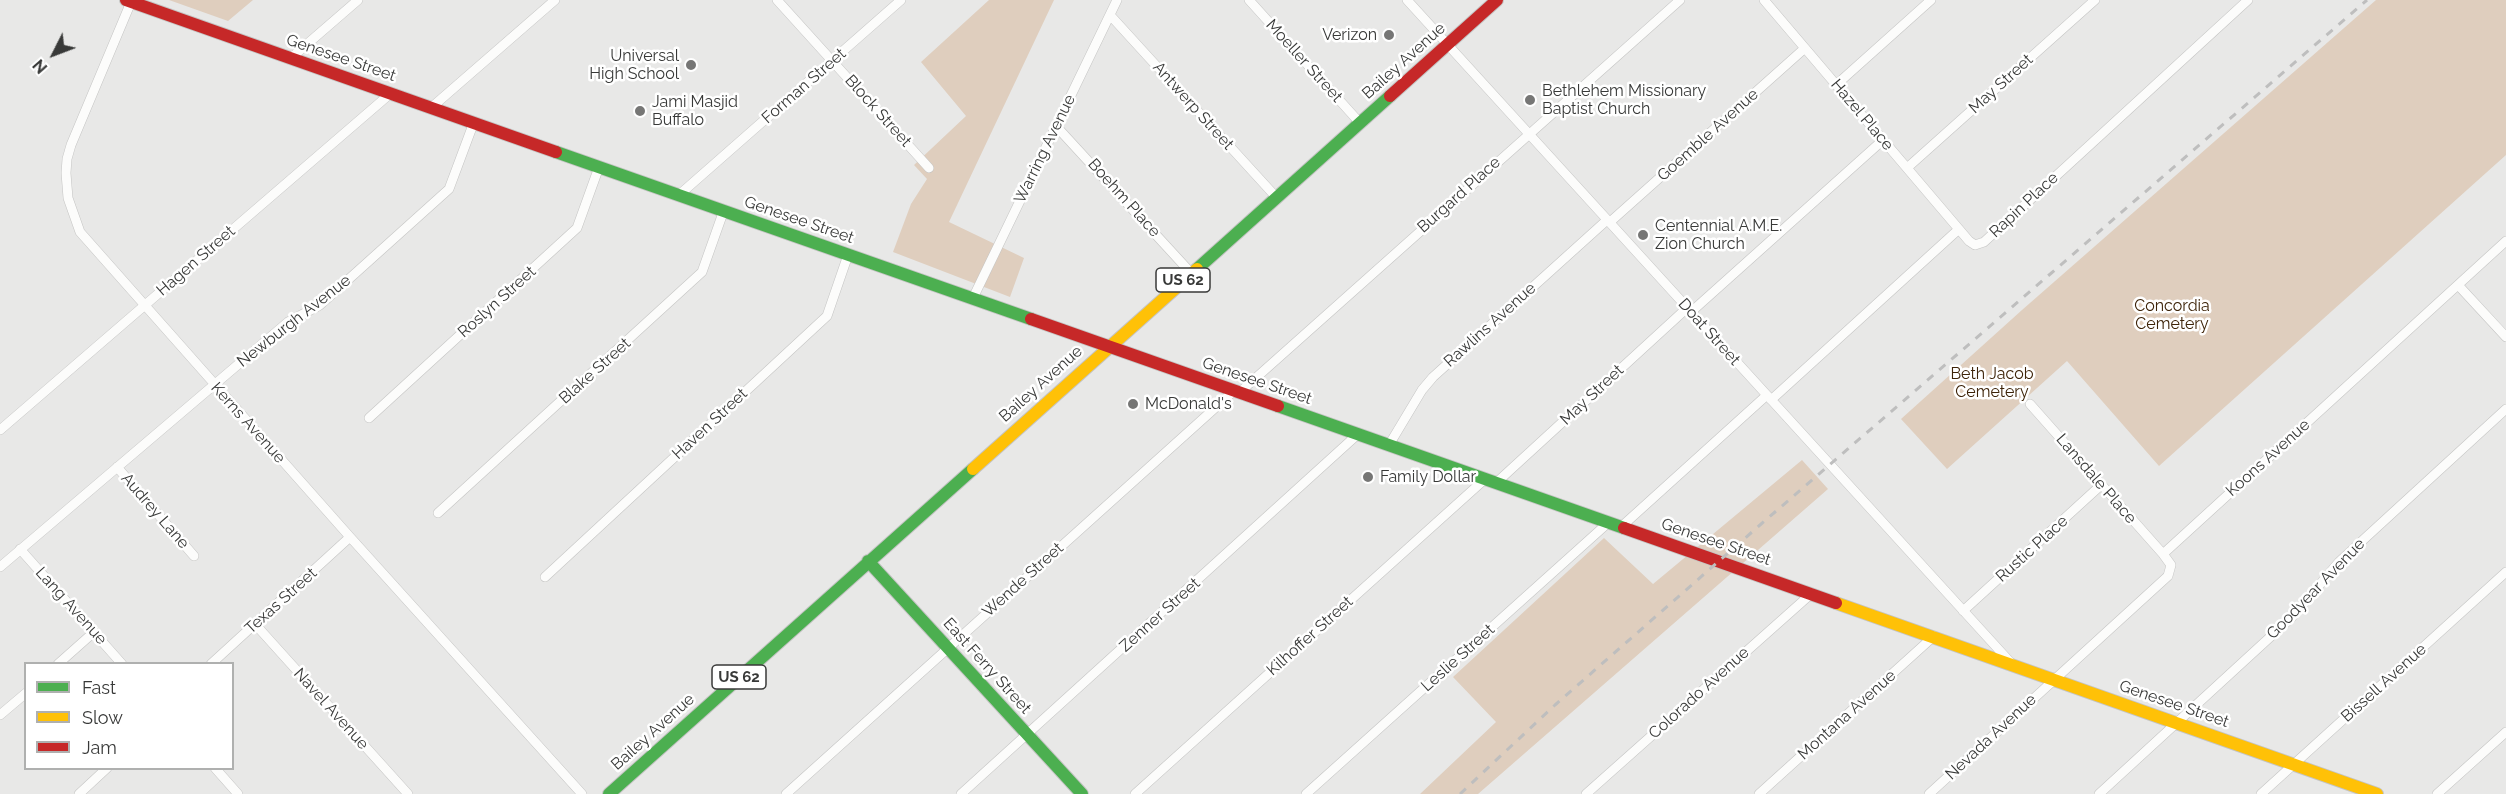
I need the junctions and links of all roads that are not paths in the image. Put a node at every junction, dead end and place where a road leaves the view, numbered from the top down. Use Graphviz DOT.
graph roads {
  1 [pos="358,0"];
  2 [pos="555,0"];
  3 [pos="777,0"];
  4 [pos="901,0"];
  5 [pos="1117,0"];
  6 [pos="1249,0"];
  7 [pos="1407,0"];
  8 [pos="1497,0"];
  9 [pos="1680,0"];
  10 [pos="1764,0"];
  11 [pos="1930,0"];
  12 [pos="2095,0"];
  13 [pos="2248,0"];
  14 [pos="129,1"];
  15 [pos="1110,15"];
  16 [pos="1447,45"];
  17 [pos="1805,48"];
  18 [pos="291,58"];
  19 [pos="833,62"];
  20 [pos="1836,85"];
  21 [pos="391,93"];
  22 [pos="432,107"];
  23 [pos="474,122"];
  24 [pos="1360,123"];
  25 [pos="1056,126"];
  26 [pos="1529,134"];
  27 [pos="1883,140"];
  28 [pos="599,167"];
  29 [pos="930,168"];
  30 [pos="1907,168"];
  31 [pos="679,195"];
  32 [pos="1276,197"];
  33 [pos="724,210"];
  34 [pos="1609,221"];
  35 [pos="1959,229"];
  36 [pos="2506,241"];
  37 [pos="848,255"];
  38 [pos="1191,273"];
  39 [pos="2458,285"];
  40 [pos="973,298"];
  41 [pos="144,305"];
  42 [pos="1689,310"];
  43 [pos="2506,338"];
  44 [pos="1109,346"];
  45 [pos="214,384"];
  46 [pos="1237,391"];
  47 [pos="1769,397"];
  48 [pos="2030,404"];
  49 [pos="2506,409"];
  50 [pos="369,418"];
  51 [pos="0,430"];
  52 [pos="1358,434"];
  53 [pos="1389,445"];
  54 [pos="117,467"];
  55 [pos="1490,481"];
  56 [pos="2100,486"];
  57 [pos="438,513"];
  58 [pos="1608,522"];
  59 [pos="1622,527"];
  60 [pos="350,537"];
  61 [pos="21,549"];
  62 [pos="2163,554"];
  63 [pos="194,556"];
  64 [pos="868,561"];
  65 [pos="0,567"];
  66 [pos="2506,572"];
  67 [pos="545,577"];
  68 [pos="1812,593"];
  69 [pos="1963,611"];
  70 [pos="255,624"];
  71 [pos="94,632"];
  72 [pos="1934,636"];
  73 [pos="948,648"];
  74 [pos="59,662"];
  75 [pos="121,662"];
  76 [pos="212,662"];
  77 [pos="2011,663"];
  78 [pos="2054,679"];
  79 [pos="24,695"];
  80 [pos="0,715"];
  81 [pos="2176,723"];
  82 [pos="2506,732"];
  83 [pos="1027,735"];
  84 [pos="2294,764"];
  85 [pos="105,770"];
  86 [pos="217,770"];
  87 [pos="79,794"];
  88 [pos="238,794"];
  89 [pos="408,794"];
  90 [pos="582,794"];
  91 [pos="609,794"];
  92 [pos="786,794"];
  93 [pos="961,794"];
  94 [pos="1082,794"];
  95 [pos="1135,794"];
  96 [pos="1306,794"];
  97 [pos="1586,794"];
  98 [pos="1759,794"];
  99 [pos="1929,794"];
  100 [pos="2099,794"];
  101 [pos="2261,794"];
  102 [pos="2377,794"];
  103 [pos="2437,794"];
  1 -- 18 [label="street"];
  2 -- 22 [label="street"];
  3 -- 19 [label="street, Block Street"];
  4 -- 19 [label="street, Forman Street"];
  5 -- 15 [label="street, Warring Avenue"];
  6 -- 24 [label="street, Moeller Street"];
  7 -- 16 [label="street, Doat Street"];
  8 -- 16 [label="main road, Bailey Avenue / US 62"];
  9 -- 26 [label="street, Burgard Place"];
  10 -- 17 [label="street, Hazel Place"];
  11 -- 20 [label="street"];
  12 -- 30 [label="street, May Street"];
  13 -- 35 [label="street, Rapin Place"];
  14 -- 18 [label="main road, Genesee Street"];
  14 -- 41 [label="street, Kerns Avenue"];
  15 -- 25 [label="street, Warring Avenue"];
  15 -- 32 [label="street, Antwerp Street"];
  16 -- 24 [label="main road, Bailey Avenue / US 62"];
  16 -- 26 [label="street, Doat Street"];
  17 -- 20 [label="street, Hazel Place"];
  17 -- 34 [label="street, Goemble Avenue"];
  18 -- 21 [label="main road, Genesee Street"];
  19 -- 29 [label="street, Block Street"];
  19 -- 31 [label="street, Forman Street"];
  20 -- 27 [label="street, Hazel Place"];
  21 -- 22 [label="main road, Genesee Street"];
  21 -- 41 [label="street, Hagen Street"];
  22 -- 23 [label="main road, Genesee Street"];
  23 -- 28 [label="main road, Genesee Street"];
  23 -- 45 [label="street, Newburgh Avenue"];
  24 -- 32 [label="main road, Bailey Avenue / US 62"];
  25 -- 38 [label="street, Boehm Place"];
  25 -- 40 [label="street, Warring Avenue"];
  26 -- 34 [label="street, Doat Street"];
  26 -- 46 [label="street, Burgard Place"];
  27 -- 30 [label="street, Hazel Place"];
  27 -- 42 [label="street, May Street"];
  28 -- 31 [label="main road, Genesee Street"];
  28 -- 50 [label="street, Roslyn Street"];
  30 -- 35 [label="street, Hazel Place"];
  31 -- 33 [label="main road, Genesee Street"];
  32 -- 38 [label="main road, Bailey Avenue / US 62"];
  33 -- 37 [label="main road, Genesee Street"];
  33 -- 57 [label="street, Blake Street"];
  34 -- 42 [label="street, Doat Street"];
  34 -- 53 [label="street, Rawlins Avenue"];
  35 -- 47 [label="street"];
  36 -- 39 [label="street, Koons Avenue"];
  37 -- 40 [label="main road, Genesee Street"];
  37 -- 67 [label="street, Haven Street"];
  38 -- 44 [label="main road, Bailey Avenue / US 62"];
  39 -- 43 [label="street"];
  39 -- 62 [label="street, Koons Avenue"];
  40 -- 44 [label="main road, Genesee Street"];
  41 -- 45 [label="street, Kerns Avenue"];
  41 -- 51 [label="street, Hagen Street"];
  42 -- 47 [label="street, Doat Street"];
  42 -- 55 [label="street, May Street"];
  44 -- 46 [label="main road, Genesee Street"];
  44 -- 64 [label="main road, Bailey Avenue / US 62"];
  45 -- 54 [label="street, Newburgh Avenue"];
  45 -- 60 [label="street, Kerns Avenue"];
  46 -- 52 [label="main road, Genesee Street"];
  46 -- 73 [label="street, Wende Street"];
  47 -- 59 [label="street"];
  47 -- 69 [label="street, Doat Street"];
  48 -- 56 [label="street, Lansdale Place"];
  49 -- 81 [label="street, Goodyear Avenue"];
  52 -- 53 [label="main road, Genesee Street"];
  52 -- 83 [label="street, Zenner Street"];
  53 -- 55 [label="main road, Genesee Street"];
  54 -- 61 [label="street, Newburgh Avenue"];
  54 -- 63 [label="street, Audrey Lane"];
  55 -- 58 [label="main road, Genesee Street"];
  55 -- 95 [label="street, Kilhoffer Street"];
  56 -- 62 [label="street, Lansdale Place"];
  56 -- 69 [label="street, Rustic Place"];
  58 -- 59 [label="main road, Genesee Street"];
  58 -- 96 [label="street, Leslie Street"];
  59 -- 68 [label="main road, Genesee Street"];
  60 -- 70 [label="street, Texas Street"];
  60 -- 90 [label="street, Kerns Avenue"];
  61 -- 65 [label="street, Newburgh Avenue"];
  61 -- 71 [label="street, Lang Avenue"];
  62 -- 78 [label="street"];
  64 -- 73 [label="main road, East Ferry Street"];
  64 -- 91 [label="main road, Bailey Avenue / US 62"];
  66 -- 84 [label="street, Bissell Avenue"];
  68 -- 72 [label="main road, Genesee Street"];
  68 -- 97 [label="street, Colorado Avenue"];
  69 -- 77 [label="street, Doat Street"];
  70 -- 76 [label="street, Texas Street"];
  70 -- 89 [label="street, Navel Avenue"];
  71 -- 74 [label="street"];
  71 -- 75 [label="street, Lang Avenue"];
  72 -- 77 [label="main road, Genesee Street"];
  72 -- 98 [label="street, Montana Avenue"];
  73 -- 83 [label="main road, East Ferry Street"];
  73 -- 92 [label="street, Wende Street"];
  77 -- 78 [label="main road, Genesee Street"];
  78 -- 81 [label="main road, Genesee Street"];
  78 -- 99 [label="street, Nevada Avenue"];
  79 -- 80 [label="street"];
  81 -- 84 [label="main road, Genesee Street"];
  81 -- 100 [label="street, Goodyear Avenue"];
  82 -- 103 [label="street"];
  83 -- 93 [label="street, Zenner Street"];
  83 -- 94 [label="main road, East Ferry Street"];
  84 -- 101 [label="street, Bissell Avenue"];
  84 -- 102 [label="main road, Genesee Street"];
  85 -- 87 [label="street"];
  86 -- 88 [label="street"];
}
